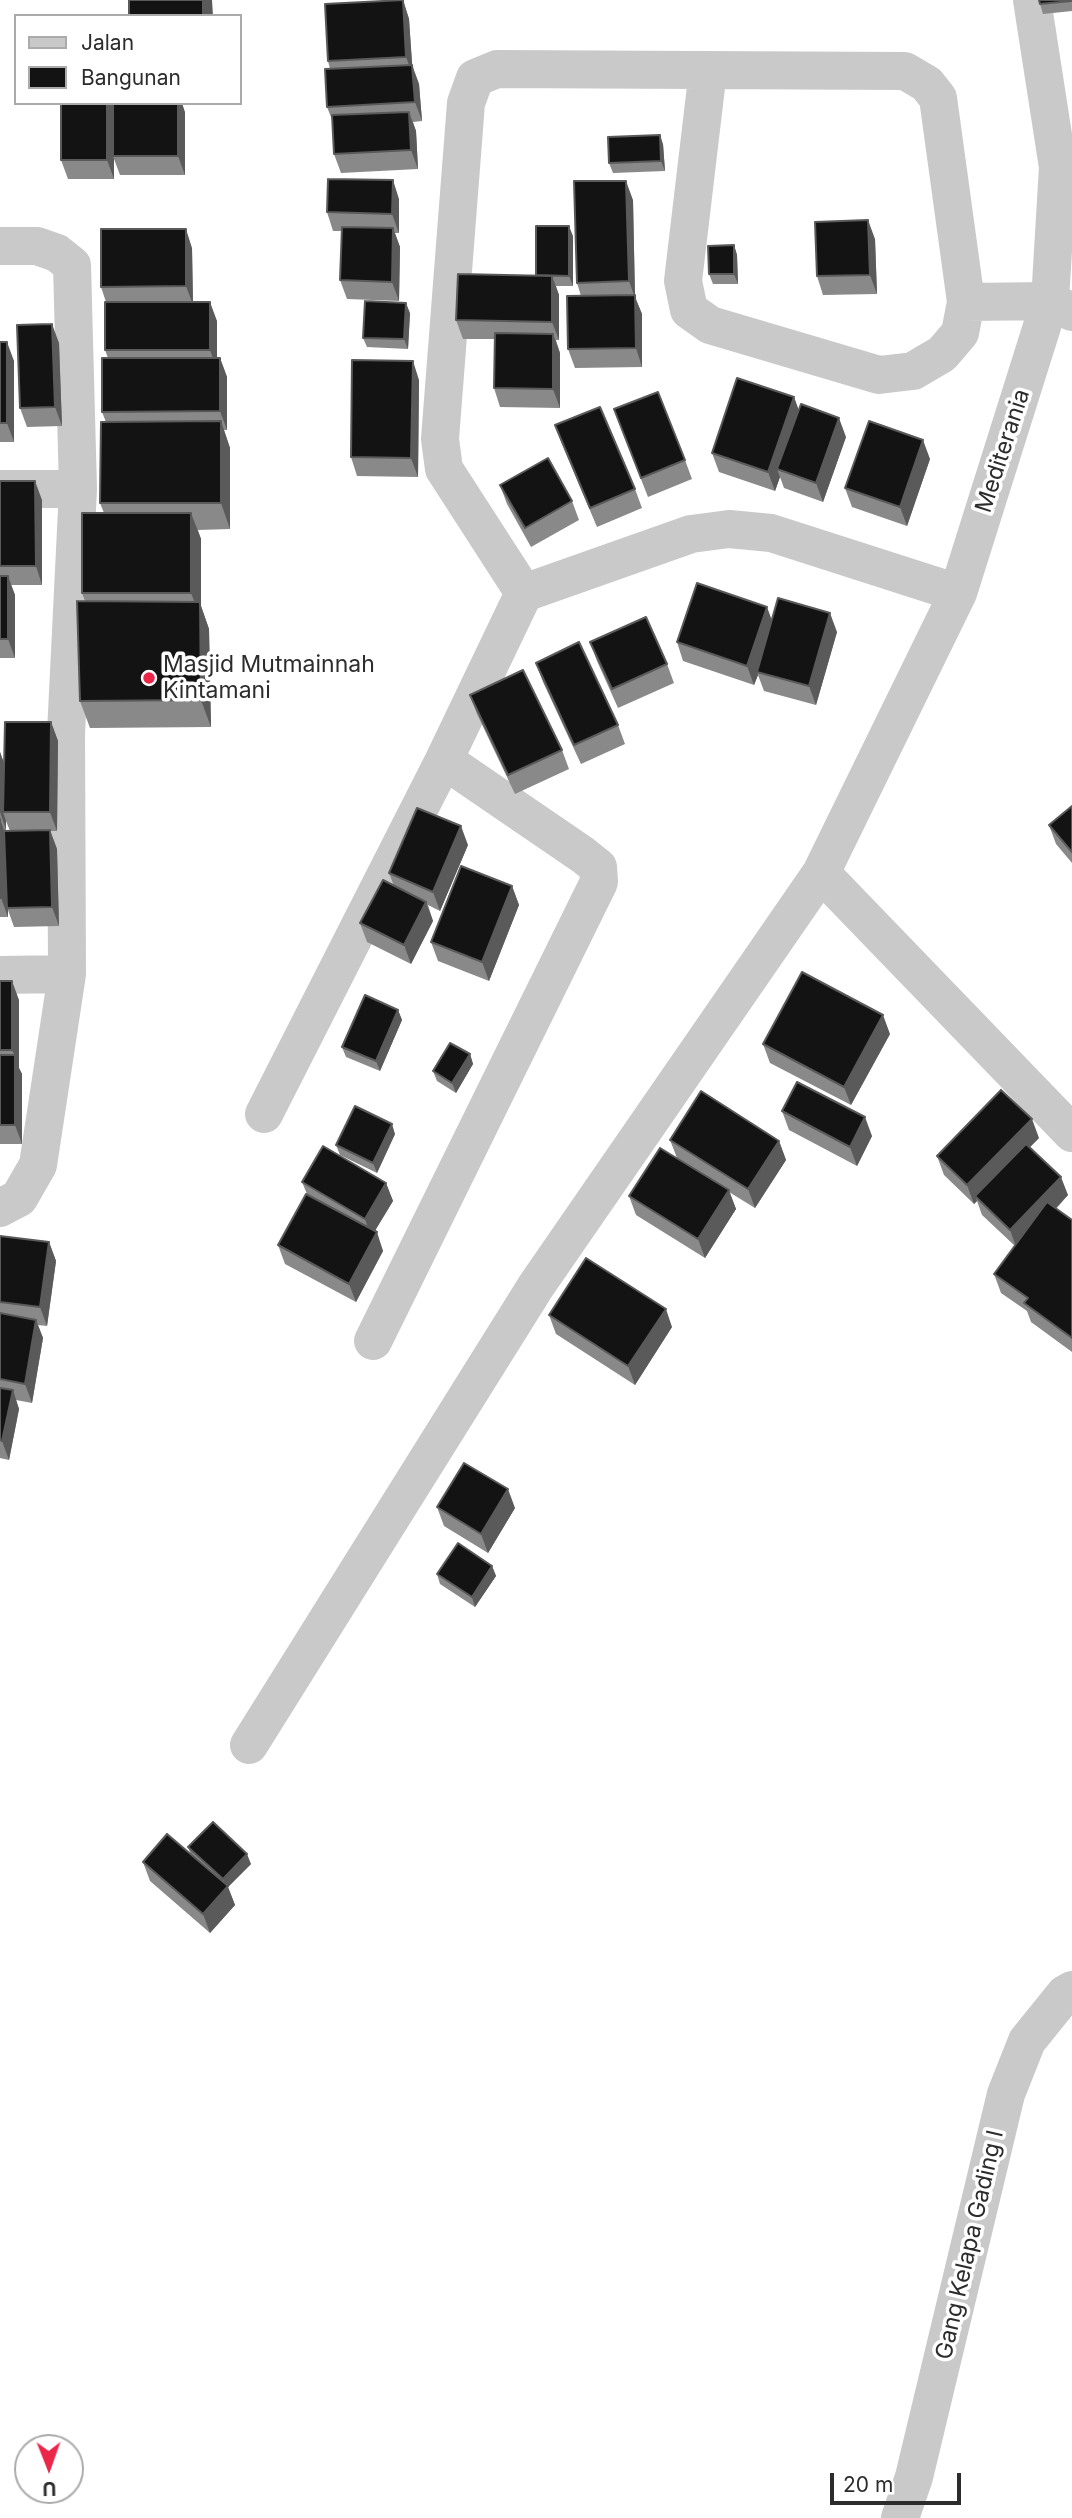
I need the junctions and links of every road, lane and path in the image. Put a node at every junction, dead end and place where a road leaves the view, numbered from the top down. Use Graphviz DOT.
graph roads {
  1 [pos="1032,0"];
  2 [pos="708,70"];
  3 [pos="18,246"];
  4 [pos="966,302"];
  5 [pos="1061,306"];
  6 [pos="78,488"];
  7 [pos="0,489"];
  8 [pos="524,593"];
  9 [pos="958,593"];
  10 [pos="26,733"];
  11 [pos="65,733"];
  12 [pos="444,760"];
  13 [pos="821,873"];
  14 [pos="67,974"];
  15 [pos="0,975"];
  16 [pos="264,1114"];
  17 [pos="1072,1133"];
  18 [pos="0,1208"];
  19 [pos="373,1341"];
  20 [pos="249,1745"];
  21 [pos="1072,1990"];
  22 [pos="900,2518"];
  1 -- 5 [label="street, Mediterania"];
  2 -- 4 [label="street"];
  2 -- 4 [label="street"];
  2 -- 8 [label="street"];
  3 -- 6 [label="street"];
  4 -- 5 [label="street"];
  5 -- 9 [label="street, Mediterania"];
  6 -- 7 [label="street"];
  6 -- 11 [label="street"];
  8 -- 9 [label="street"];
  8 -- 12 [label="street"];
  9 -- 13 [label="street, Mediterania"];
  10 -- 11 [label="street"];
  11 -- 14 [label="street"];
  12 -- 16 [label="street"];
  12 -- 19 [label="street"];
  13 -- 17 [label="street"];
  13 -- 20 [label="street, Mediterania"];
  14 -- 15 [label="street"];
  14 -- 18 [label="street"];
  21 -- 22 [label="street, Gang Kelapa Gading I"];
}
